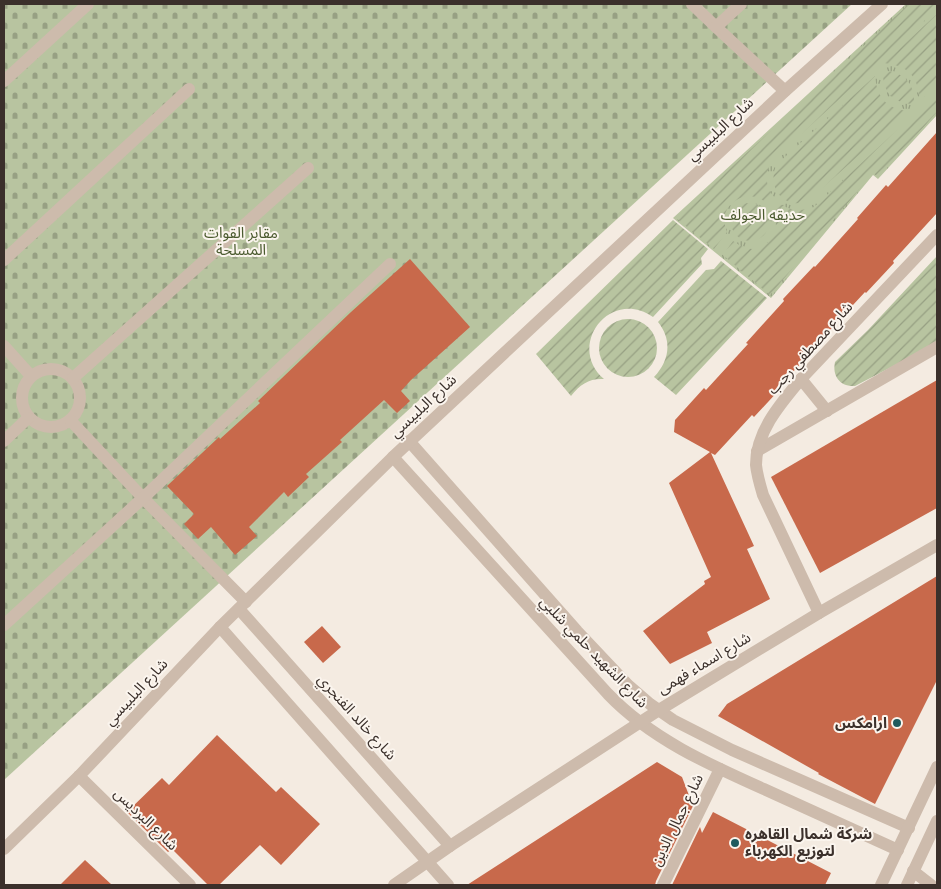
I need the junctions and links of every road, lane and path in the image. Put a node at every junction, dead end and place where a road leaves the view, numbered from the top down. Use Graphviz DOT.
graph roads {
  1 [pos="88,4"];
  2 [pos="692,4"];
  3 [pos="740,4"];
  4 [pos="882,4"];
  5 [pos="716,28"];
  6 [pos="4,81"];
  7 [pos="189,89"];
  8 [pos="785,91"];
  9 [pos="308,168"];
  10 [pos="937,235"];
  11 [pos="4,260"];
  12 [pos="390,264"];
  13 [pos="4,346"];
  14 [pos="937,347"];
  15 [pos="31,376"];
  16 [pos="74,378"];
  17 [pos="801,379"];
  18 [pos="827,411"];
  19 [pos="28,418"];
  20 [pos="71,421"];
  21 [pos="4,441"];
  22 [pos="409,441"];
  23 [pos="758,451"];
  24 [pos="393,457"];
  25 [pos="143,498"];
  26 [pos="937,546"];
  27 [pos="242,606"];
  28 [pos="819,613"];
  29 [pos="4,625"];
  30 [pos="220,628"];
  31 [pos="659,710"];
  32 [pos="639,722"];
  33 [pos="937,767"];
  34 [pos="720,769"];
  35 [pos="79,776"];
  36 [pos="937,821"];
  37 [pos="909,828"];
  38 [pos="450,846"];
  39 [pos="4,849"];
  40 [pos="898,850"];
  41 [pos="427,862"];
  42 [pos="913,872"];
  43 [pos="190,885"];
  44 [pos="394,885"];
  45 [pos="448,885"];
  46 [pos="663,885"];
  47 [pos="881,885"];
  48 [pos="907,885"];
  49 [pos="931,885"];
  1 -- 6 [label="street"];
  2 -- 5 [label="street"];
  3 -- 5 [label="street"];
  4 -- 8 [label="street, شارع البلبيسي"];
  5 -- 8 [label="street"];
  7 -- 11 [label="street"];
  8 -- 22 [label="street, شارع البلبيسي"];
  9 -- 16 [label="street"];
  10 -- 17 [label="street, شارع مصطفي رجب"];
  12 -- 25 [label="street"];
  13 -- 15 [label="street"];
  14 -- 18 [label="street"];
  15 -- 16 [label="street"];
  15 -- 19 [label="street"];
  16 -- 20 [label="street"];
  17 -- 18 [label="street"];
  17 -- 23 [label="street, شارع مصطفي رجب"];
  18 -- 23 [label="street"];
  19 -- 20 [label="street"];
  19 -- 21 [label="street"];
  20 -- 25 [label="street, شارع خالد الفنجري"];
  22 -- 24 [label="street, شارع البلبيسي"];
  22 -- 31 [label="street, شارع الشهيد حلمي شلبي"];
  23 -- 28 [label="street, شارع مصطفي رجب"];
  24 -- 27 [label="street, شارع البلبيسي"];
  24 -- 32 [label="street, شارع الشهيد حلمي شلبي"];
  25 -- 27 [label="street, شارع خالد الفنجري"];
  25 -- 29 [label="street"];
  26 -- 28 [label="street, شارع اسماء فهمى"];
  27 -- 30 [label="street, شارع البلبيسي"];
  27 -- 38 [label="street, شارع خالد الفنجري"];
  28 -- 31 [label="street, شارع اسماء فهمى"];
  30 -- 35 [label="street, شارع البلبيسي"];
  30 -- 41 [label="street"];
  31 -- 32 [label="street, شارع اسماء فهمى"];
  31 -- 37 [label="street, شارع الشهيد حلمي شلبي"];
  32 -- 34 [label="street, شارع الشهيد حلمي شلبي"];
  32 -- 38 [label="street, شارع اسماء فهمى"];
  33 -- 37 [label="street"];
  34 -- 40 [label="street, شارع الشهيد حلمي شلبي"];
  34 -- 46 [label="street, شارع جمال الدين"];
  35 -- 39 [label="street, شارع البلبيسي"];
  35 -- 43 [label="street, شارع البرديس"];
  36 -- 42 [label="street"];
  37 -- 40 [label="street"];
  38 -- 41 [label="street, شارع اسماء فهمى"];
  40 -- 47 [label="street"];
  41 -- 44 [label="street, شارع اسماء فهمى"];
  41 -- 45 [label="street"];
  42 -- 48 [label="street"];
  42 -- 49 [label="street"];
}
